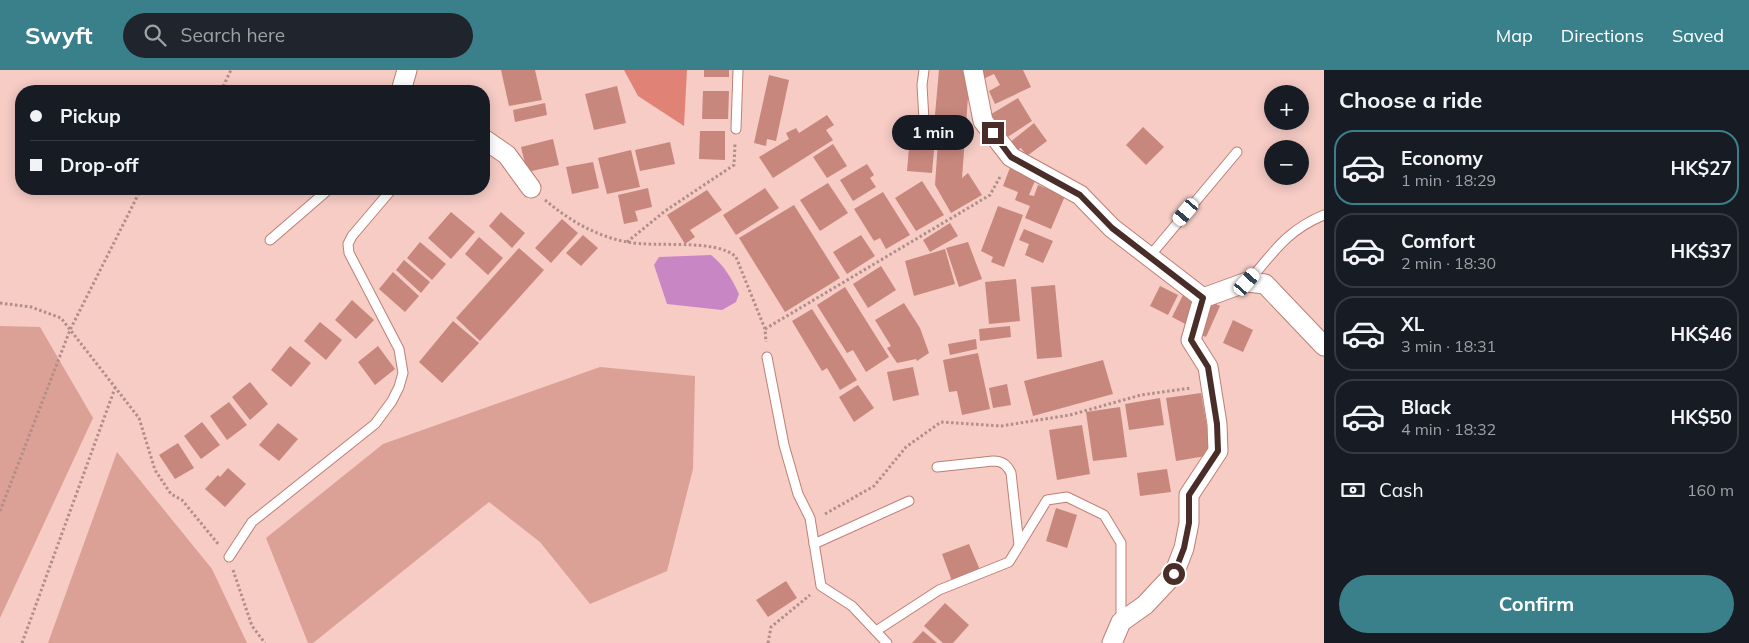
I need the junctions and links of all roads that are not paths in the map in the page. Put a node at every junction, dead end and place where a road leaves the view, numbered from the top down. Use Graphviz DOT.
graph roads {
  1 [pos="407,70"];
  2 [pos="738,70"];
  3 [pos="924,70"];
  4 [pos="973,70"];
  5 [pos="403,85"];
  6 [pos="736,128"];
  7 [pos="903,132"];
  8 [pos="490,143"];
  9 [pos="1237,152"];
  10 [pos="531,188"];
  11 [pos="322,195"];
  12 [pos="387,195"];
  13 [pos="1324,215"];
  14 [pos="270,240"];
  15 [pos="1149,257"];
  16 [pos="1247,282"];
  17 [pos="1203,298"];
  18 [pos="1324,346"];
  19 [pos="767,358"];
  20 [pos="937,467"];
  21 [pos="909,501"];
  22 [pos="814,544"];
  23 [pos="1019,545"];
  24 [pos="229,557"];
  25 [pos="1121,622"];
  26 [pos="876,631"];
  27 [pos="886,643"];
  28 [pos="1112,643"];
  1 -- 5 [label="street"];
  2 -- 6 [label="lane"];
  3 -- 7 [label="lane"];
  4 -- 15 [label="street"];
  8 -- 10 [label="street"];
  9 -- 15 [label="lane"];
  11 -- 14 [label="lane"];
  12 -- 24 [label="lane"];
  13 -- 16 [label="lane"];
  15 -- 17 [label="street"];
  16 -- 17 [label="street"];
  16 -- 18 [label="street"];
  17 -- 25 [label="street"];
  19 -- 22 [label="lane"];
  20 -- 23 [label="lane"];
  21 -- 22 [label="lane"];
  22 -- 26 [label="lane"];
  23 -- 25 [label="lane"];
  23 -- 26 [label="lane"];
  25 -- 28 [label="street"];
  26 -- 27 [label="lane"];
}
